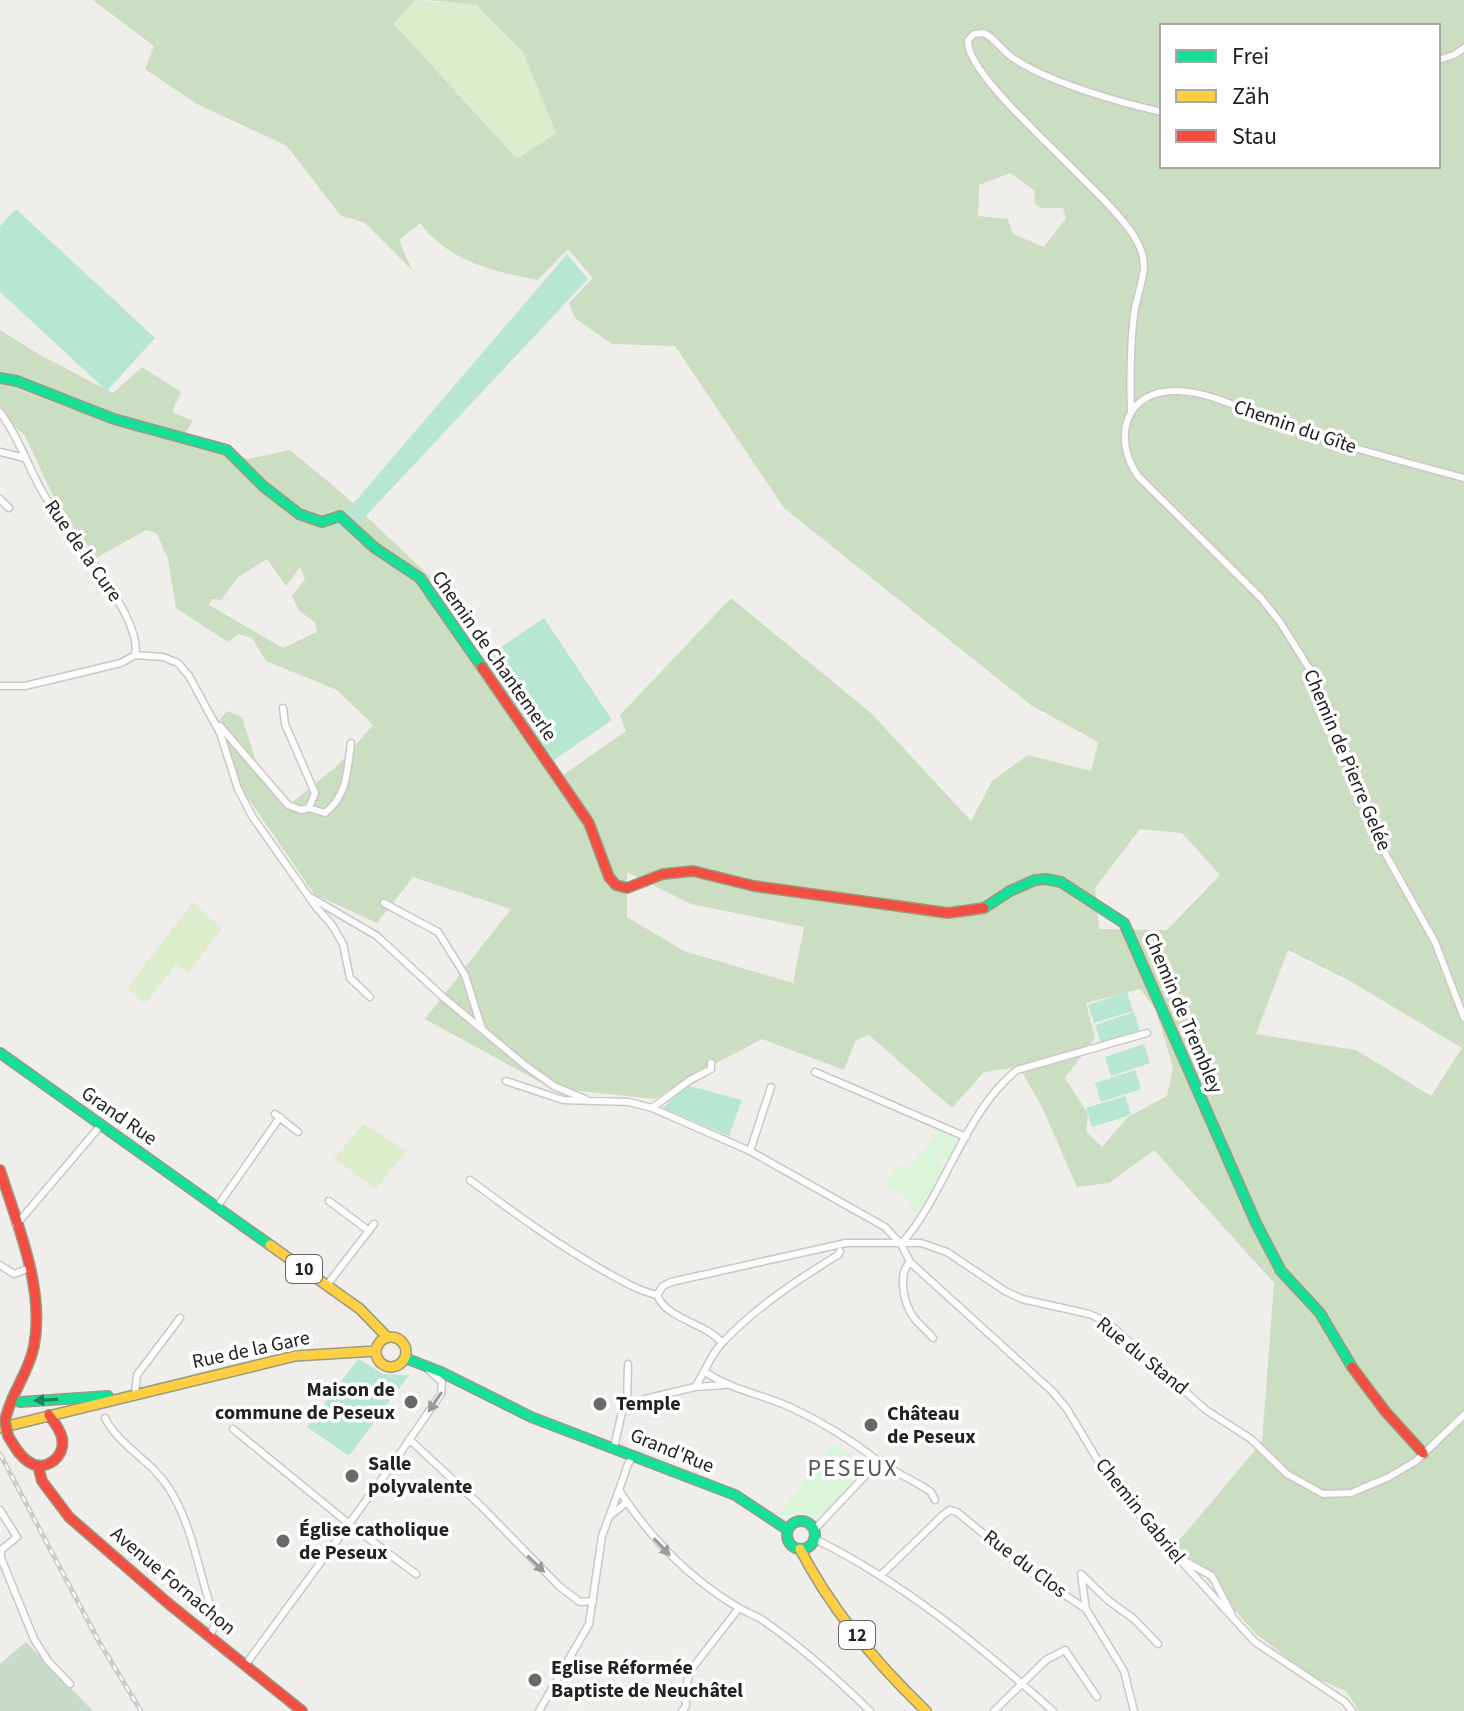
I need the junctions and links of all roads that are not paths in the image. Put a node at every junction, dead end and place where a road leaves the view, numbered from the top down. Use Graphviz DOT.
graph roads {
  1 [pos="1464,48"];
  2 [pos="1440,59"];
  3 [pos="1160,112"];
  4 [pos="0,378"];
  5 [pos="0,412"];
  6 [pos="1131,412"];
  7 [pos="0,452"];
  8 [pos="25,458"];
  9 [pos="1464,478"];
  10 [pos="0,499"];
  11 [pos="9,508"];
  12 [pos="135,655"];
  13 [pos="0,686"];
  14 [pos="283,708"];
  15 [pos="212,716"];
  16 [pos="351,743"];
  17 [pos="309,808"];
  18 [pos="609,877"];
  19 [pos="309,897"];
  20 [pos="384,903"];
  21 [pos="370,997"];
  22 [pos="1464,1018"];
  23 [pos="482,1029"];
  24 [pos="1147,1033"];
  25 [pos="0,1053"];
  26 [pos="711,1063"];
  27 [pos="815,1072"];
  28 [pos="506,1081"];
  29 [pos="771,1087"];
  30 [pos="589,1101"];
  31 [pos="652,1108"];
  32 [pos="101,1125"];
  33 [pos="298,1132"];
  34 [pos="966,1137"];
  35 [pos="750,1151"];
  36 [pos="0,1170"];
  37 [pos="470,1180"];
  38 [pos="329,1201"];
  39 [pos="217,1207"];
  40 [pos="374,1224"];
  41 [pos="16,1225"];
  42 [pos="369,1231"];
  43 [pos="901,1244"];
  44 [pos="840,1251"];
  45 [pos="910,1262"];
  46 [pos="0,1265"];
  47 [pos="27,1269"];
  48 [pos="327,1285"];
  49 [pos="657,1295"];
  50 [pos="180,1318"];
  51 [pos="387,1337"];
  52 [pos="933,1338"];
  53 [pos="722,1343"];
  54 [pos="376,1351"];
  55 [pos="405,1358"];
  56 [pos="628,1364"];
  57 [pos="424,1366"];
  58 [pos="705,1372"];
  59 [pos="725,1385"];
  60 [pos="695,1387"];
  61 [pos="135,1394"];
  62 [pos="645,1399"];
  63 [pos="7,1404"];
  64 [pos="49,1415"];
  65 [pos="1464,1415"];
  66 [pos="105,1418"];
  67 [pos="2,1424"];
  68 [pos="233,1429"];
  69 [pos="409,1439"];
  70 [pos="614,1447"];
  71 [pos="1423,1453"];
  72 [pos="634,1455"];
  73 [pos="879,1461"];
  74 [pos="38,1466"];
  75 [pos="619,1490"];
  76 [pos="935,1500"];
  77 [pos="627,1502"];
  78 [pos="0,1510"];
  79 [pos="611,1515"];
  80 [pos="348,1523"];
  81 [pos="788,1530"];
  82 [pos="815,1534"];
  83 [pos="800,1549"];
  84 [pos="1178,1558"];
  85 [pos="416,1574"];
  86 [pos="880,1576"];
  87 [pos="593,1601"];
  88 [pos="739,1608"];
  89 [pos="1086,1609"];
  90 [pos="1234,1619"];
  91 [pos="210,1636"];
  92 [pos="1158,1644"];
  93 [pos="246,1664"];
  94 [pos="1022,1683"];
  95 [pos="70,1684"];
  96 [pos="1097,1697"];
  97 [pos="302,1711"];
  98 [pos="539,1711"];
  99 [pos="682,1711"];
  100 [pos="870,1711"];
  101 [pos="926,1711"];
  102 [pos="994,1711"];
  103 [pos="1053,1711"];
  104 [pos="1134,1711"];
  105 [pos="1352,1711"];
  1 -- 2 [label="street"];
  3 -- 6 [label="street, Chemin de Pierre Gelée"];
  4 -- 18 [label="street, Chemin de Chantemerle"];
  5 -- 8 [label="street, Rue de la Cure"];
  6 -- 9 [label="street, Chemin du Gîte"];
  6 -- 22 [label="street, Chemin de Pierre Gelée"];
  7 -- 8 [label="street"];
  8 -- 12 [label="street, Rue de la Cure"];
  10 -- 11 [label="street"];
  12 -- 13 [label="street"];
  12 -- 15 [label="street"];
  14 -- 17 [label="street"];
  15 -- 17 [label="street"];
  15 -- 19 [label="street"];
  16 -- 17 [label="street"];
  18 -- 71 [label="street, Chemin de Trembley"];
  19 -- 21 [label="street"];
  19 -- 23 [label="street"];
  20 -- 23 [label="street"];
  23 -- 30 [label="street"];
  24 -- 34 [label="street"];
  25 -- 32 [label="street, Grand Rue / 10"];
  26 -- 31 [label="street"];
  27 -- 34 [label="street"];
  28 -- 30 [label="street"];
  29 -- 35 [label="street"];
  30 -- 31 [label="street"];
  31 -- 35 [label="street"];
  32 -- 39 [label="street, Grand Rue / 10"];
  32 -- 41 [label="street"];
  33 -- 39 [label="street"];
  34 -- 43 [label="street"];
  35 -- 43 [label="street"];
  36 -- 41 [label="street"];
  37 -- 49 [label="street"];
  38 -- 42 [label="street"];
  39 -- 48 [label="street, 10"];
  40 -- 42 [label="street"];
  41 -- 47 [label="street"];
  42 -- 48 [label="street"];
  43 -- 45 [label="street, Chemin Gabriel"];
  43 -- 49 [label="street, Rue du Stand"];
  43 -- 71 [label="street, Rue du Stand"];
  44 -- 53 [label="street"];
  45 -- 52 [label="street"];
  45 -- 84 [label="street, Chemin Gabriel"];
  46 -- 47 [label="street"];
  47 -- 63 [label="street"];
  48 -- 51 [label="street, 10"];
  49 -- 53 [label="street"];
  50 -- 61 [label="street, Rue de la Gare"];
  51 -- 54 [label="street"];
  51 -- 55 [label="street"];
  53 -- 58 [label="street"];
  54 -- 55 [label="street"];
  54 -- 61 [label="street, Rue de la Gare"];
  55 -- 57 [label="street, Grand'Rue"];
  56 -- 70 [label="street"];
  57 -- 69 [label="street, one-way"];
  57 -- 70 [label="street, Grand'Rue"];
  58 -- 59 [label="street"];
  58 -- 60 [label="street"];
  59 -- 60 [label="street"];
  59 -- 73 [label="street"];
  60 -- 62 [label="street"];
  61 -- 63 [label="street, Rue de la Gare, one-way"];
  61 -- 64 [label="street, Rue de la Gare"];
  63 -- 67 [label="street"];
  64 -- 67 [label="street, Rue de la Gare"];
  64 -- 74 [label="street"];
  65 -- 71 [label="street"];
  66 -- 91 [label="street"];
  67 -- 74 [label="street, bridge"];
  68 -- 80 [label="street"];
  69 -- 80 [label="street"];
  69 -- 87 [label="street, one-way"];
  70 -- 72 [label="street, Grand'Rue"];
  72 -- 75 [label="street"];
  72 -- 81 [label="street, Grand'Rue"];
  73 -- 76 [label="street"];
  73 -- 82 [label="street"];
  74 -- 91 [label="street, Avenue Fornachon"];
  75 -- 77 [label="street"];
  75 -- 79 [label="street"];
  77 -- 79 [label="street"];
  77 -- 88 [label="street, one-way"];
  78 -- 95 [label="street"];
  79 -- 87 [label="street"];
  80 -- 85 [label="street"];
  80 -- 93 [label="street"];
  81 -- 82 [label="street"];
  81 -- 83 [label="street"];
  82 -- 83 [label="street"];
  82 -- 86 [label="street"];
  83 -- 101 [label="street, 12"];
  84 -- 90 [label="street, Chemin Gabriel"];
  84 -- 90 [label="street"];
  86 -- 89 [label="street, Rue du Clos"];
  86 -- 94 [label="street"];
  87 -- 98 [label="street"];
  88 -- 99 [label="street"];
  88 -- 100 [label="street"];
  89 -- 92 [label="street"];
  89 -- 104 [label="street, Rue du Clos"];
  90 -- 105 [label="street, Chemin Gabriel"];
  91 -- 93 [label="street, Avenue Fornachon"];
  93 -- 97 [label="street, Avenue Fornachon"];
  94 -- 96 [label="street"];
  94 -- 102 [label="street"];
  94 -- 103 [label="street"];
}
